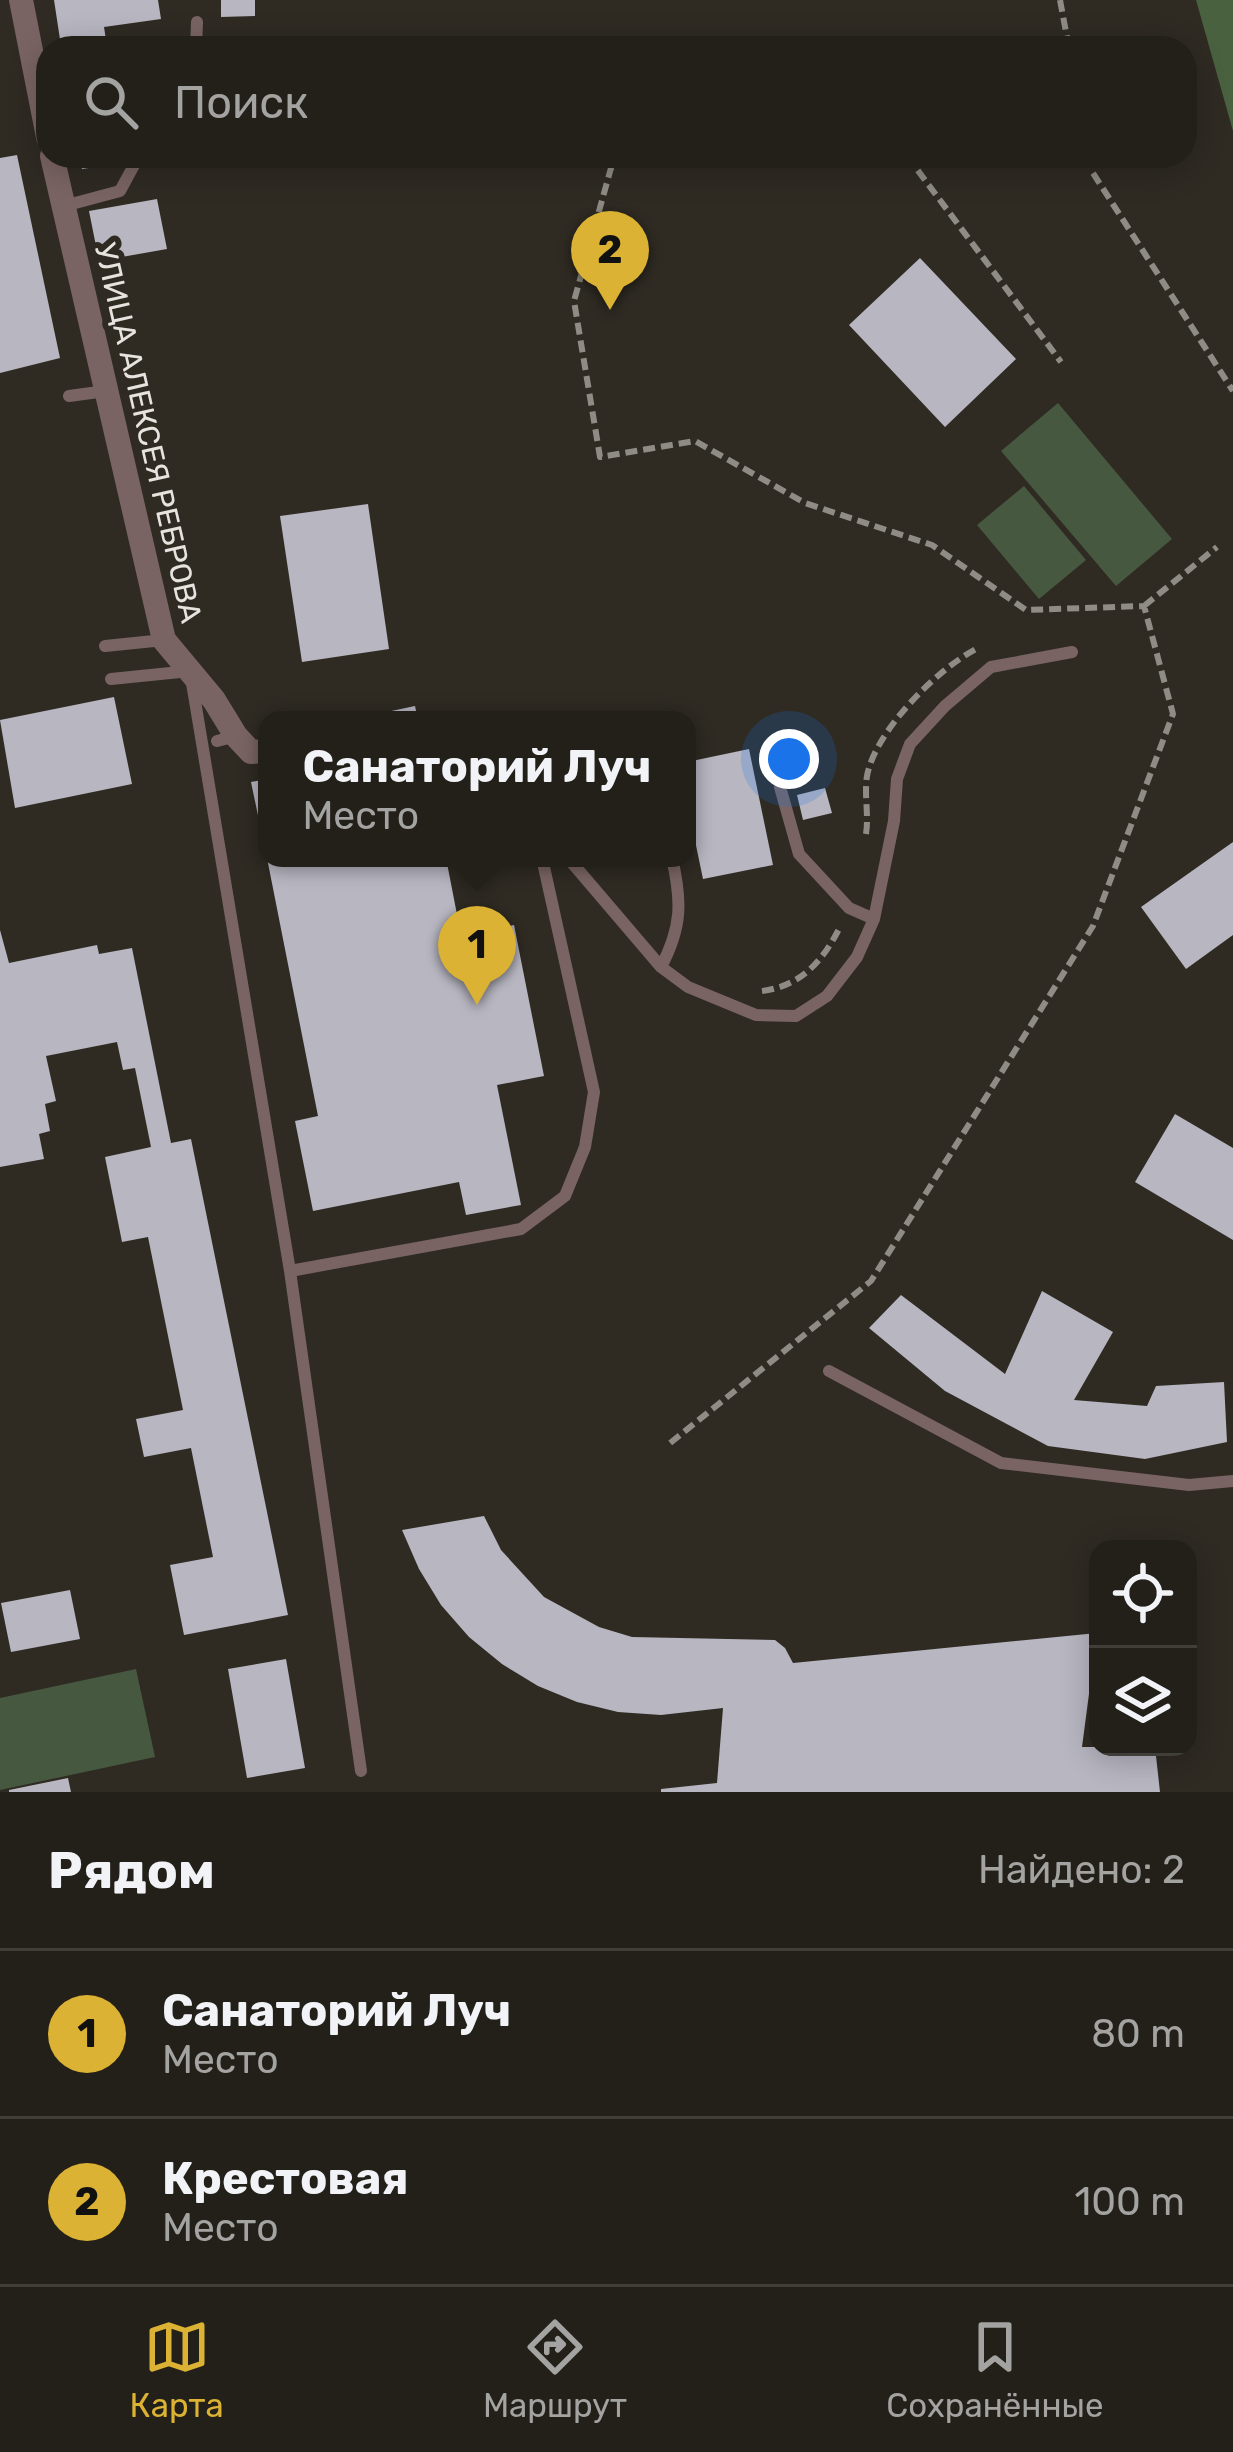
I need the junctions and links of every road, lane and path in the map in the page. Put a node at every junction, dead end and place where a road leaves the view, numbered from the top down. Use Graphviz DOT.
graph roads {
  1 [pos="21,0"];
  2 [pos="1060,0"];
  3 [pos="197,22"];
  4 [pos="196,36"];
  5 [pos="1067,36"];
  6 [pos="36,51"];
  7 [pos="55,168"];
  8 [pos="132,168"];
  9 [pos="916,168"];
  10 [pos="1091,168"];
  11 [pos="64,206"];
  12 [pos="1060,362"];
  13 [pos="106,391"];
  14 [pos="1233,391"];
  15 [pos="69,396"];
  16 [pos="1216,547"];
  17 [pos="1144,606"];
  18 [pos="164,640"];
  19 [pos="105,646"];
  20 [pos="1072,652"];
  21 [pos="190,671"];
  22 [pos="111,679"];
  23 [pos="258,752"];
  24 [pos="780,787"];
  25 [pos="544,867"];
  26 [pos="576,867"];
  27 [pos="674,867"];
  28 [pos="874,920"];
  29 [pos="661,968"];
  30 [pos="290,1270"];
  31 [pos="829,1371"];
  32 [pos="1233,1480"];
  33 [pos="361,1771"];
  1 -- 6 [label="street"];
  2 -- 5 [label="path"];
  3 -- 4 [label="lane"];
  7 -- 11 [label="street, УЛИЦА АЛЕКСЕЯ РЕБРОВА"];
  8 -- 11 [label="lane"];
  9 -- 12 [label="path"];
  10 -- 14 [label="path"];
  11 -- 13 [label="street, УЛИЦА АЛЕКСЕЯ РЕБРОВА"];
  13 -- 15 [label="lane"];
  13 -- 18 [label="street, УЛИЦА АЛЕКСЕЯ РЕБРОВА"];
  16 -- 17 [label="path"];
  18 -- 19 [label="lane"];
  18 -- 21 [label="street, УЛИЦА АЛЕКСЕЯ РЕБРОВА"];
  20 -- 28 [label="lane"];
  21 -- 22 [label="lane"];
  21 -- 23 [label="street, УЛИЦА АЛЕКСЕЯ РЕБРОВА"];
  21 -- 30 [label="lane"];
  24 -- 28 [label="lane"];
  25 -- 30 [label="lane"];
  26 -- 29 [label="lane"];
  27 -- 29 [label="lane"];
  28 -- 29 [label="lane"];
  30 -- 33 [label="lane"];
  31 -- 32 [label="lane"];
}
